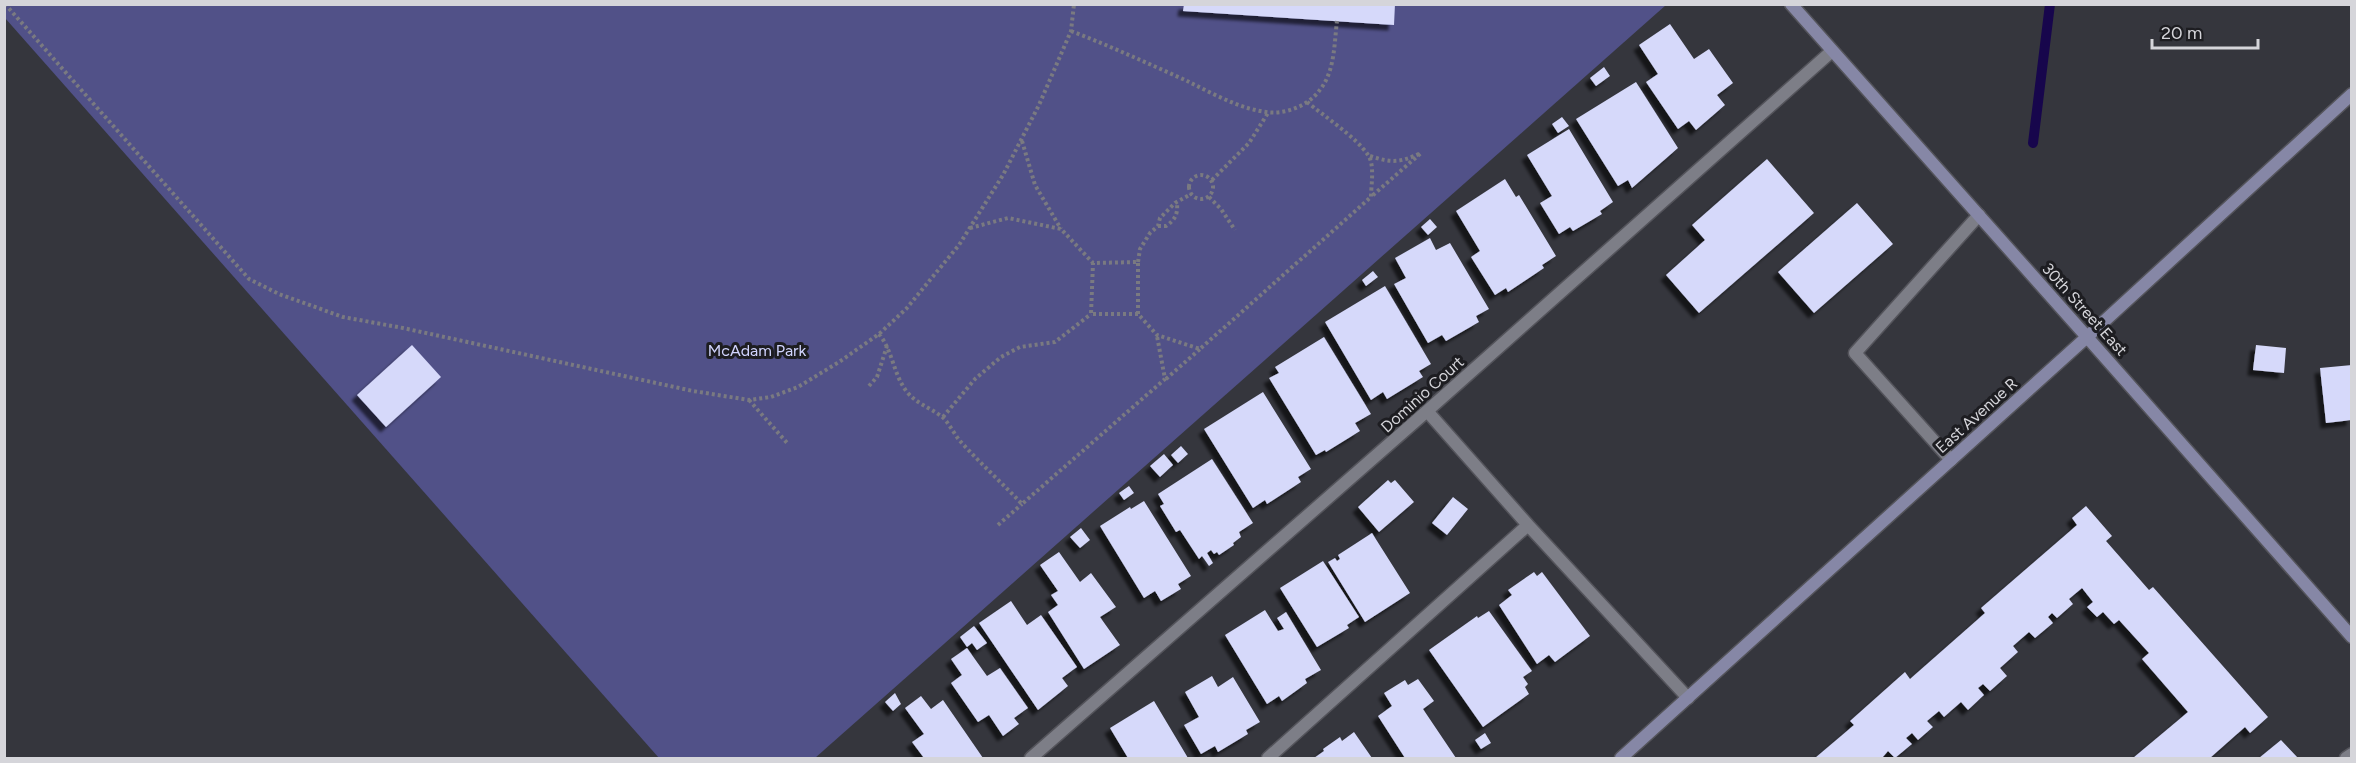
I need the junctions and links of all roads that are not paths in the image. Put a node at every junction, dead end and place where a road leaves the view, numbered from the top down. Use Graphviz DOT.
graph roads {
  1 [pos="1791,4"];
  2 [pos="1832,51"];
  3 [pos="2352,94"];
  4 [pos="1979,214"];
  5 [pos="2088,337"];
  6 [pos="1427,411"];
  7 [pos="1951,460"];
  8 [pos="1528,525"];
  9 [pos="2352,637"];
  10 [pos="1688,698"];
  11 [pos="2352,754"];
  12 [pos="1031,759"];
  13 [pos="1268,759"];
  14 [pos="1621,759"];
  15 [pos="2346,759"];
  1 -- 2 [label="main road, 30th Street East"];
  2 -- 4 [label="main road, 30th Street East"];
  2 -- 6 [label="street, Dominio Court"];
  3 -- 5 [label="main road, East Avenue R"];
  4 -- 5 [label="main road, 30th Street East"];
  4 -- 7 [label="street"];
  5 -- 7 [label="main road, East Avenue R"];
  5 -- 9 [label="main road, 30th Street East"];
  6 -- 8 [label="street"];
  6 -- 12 [label="street, Dominio Court"];
  7 -- 10 [label="main road, East Avenue R"];
  8 -- 10 [label="street"];
  8 -- 13 [label="street"];
  10 -- 14 [label="main road, East Avenue R"];
  11 -- 15 [label="street"];
}
